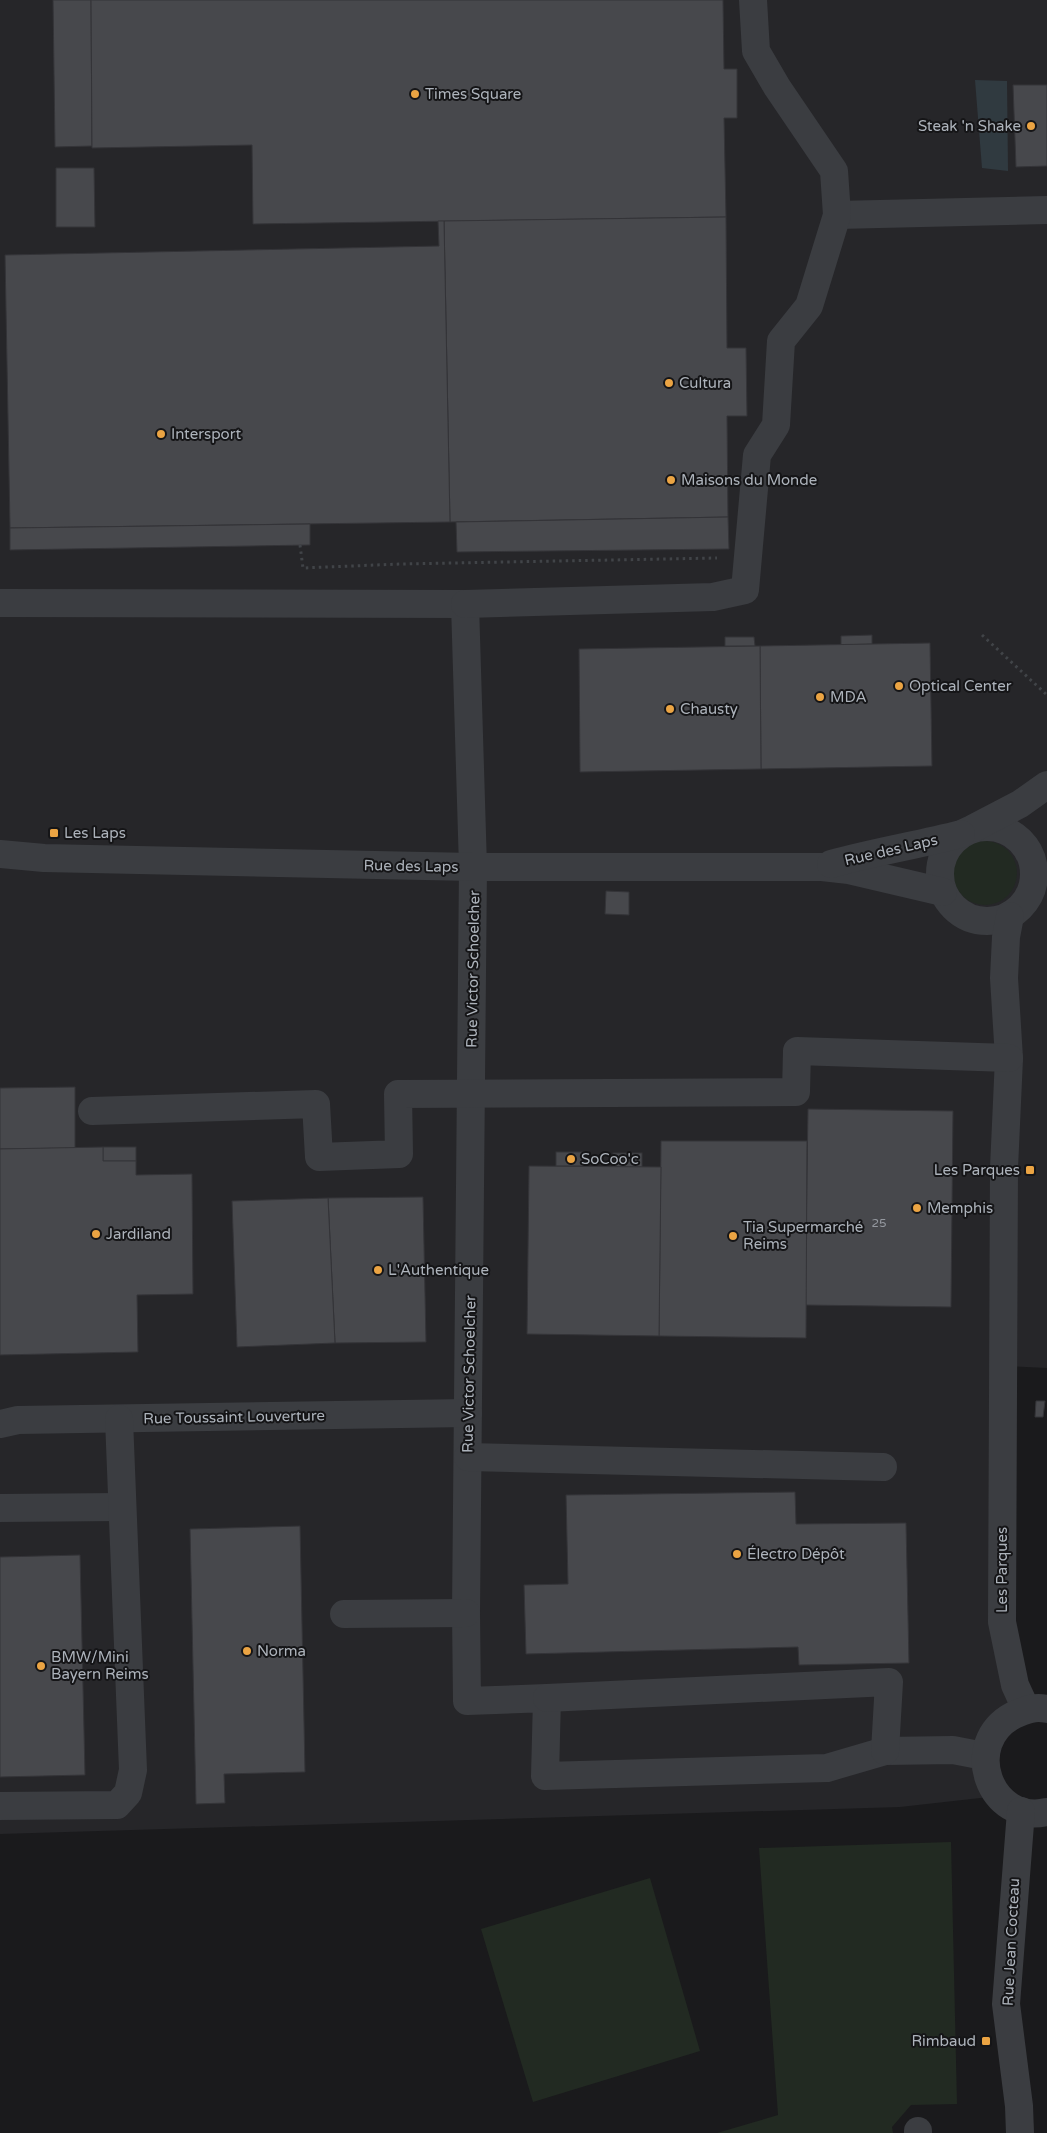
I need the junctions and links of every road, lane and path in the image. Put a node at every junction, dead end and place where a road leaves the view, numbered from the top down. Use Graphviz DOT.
graph roads {
  1 [pos="753,0"];
  2 [pos="1047,210"];
  3 [pos="837,215"];
  4 [pos="300,545"];
  5 [pos="748,558"];
  6 [pos="0,603"];
  7 [pos="465,604"];
  8 [pos="982,635"];
  9 [pos="1047,695"];
  10 [pos="1047,785"];
  11 [pos="968,831"];
  12 [pos="1047,853"];
  13 [pos="0,854"];
  14 [pos="474,867"];
  15 [pos="822,867"];
  16 [pos="1034,879"];
  17 [pos="943,892"];
  18 [pos="1010,916"];
  19 [pos="969,918"];
  20 [pos="1004,978"];
  21 [pos="1009,1058"];
  22 [pos="471,1092"];
  23 [pos="92,1111"];
  24 [pos="468,1413"];
  25 [pos="119,1418"];
  26 [pos="0,1424"];
  27 [pos="468,1457"];
  28 [pos="883,1467"];
  29 [pos="121,1507"];
  30 [pos="0,1508"];
  31 [pos="466,1613"];
  32 [pos="344,1614"];
  33 [pos="546,1698"];
  34 [pos="1037,1709"];
  35 [pos="885,1751"];
  36 [pos="984,1756"];
  37 [pos="0,1806"];
  38 [pos="1034,1811"];
  39 [pos="1020,2133"];
  1 -- 3 [label="street"];
  2 -- 3 [label="street"];
  3 -- 5 [label="street"];
  4 -- 5 [label="path"];
  5 -- 7 [label="street"];
  6 -- 7 [label="street"];
  7 -- 14 [label="street, Rue Victor Schoelcher"];
  8 -- 9 [label="path"];
  10 -- 11 [label="street, Rue des Laps"];
  11 -- 15 [label="street, Rue des Laps"];
  11 -- 16 [label="street"];
  11 -- 17 [label="street"];
  12 -- 16 [label="street"];
  13 -- 14 [label="street, Rue des Laps"];
  14 -- 15 [label="street, Rue des Laps"];
  14 -- 22 [label="street, Rue Victor Schoelcher"];
  15 -- 17 [label="street, Rue des Laps"];
  16 -- 18 [label="street"];
  17 -- 19 [label="street"];
  18 -- 19 [label="street"];
  18 -- 20 [label="street, Les Parques"];
  19 -- 20 [label="street, Les Parques"];
  20 -- 21 [label="street, Les Parques"];
  21 -- 22 [label="street"];
  21 -- 34 [label="street, Les Parques"];
  22 -- 23 [label="street"];
  22 -- 24 [label="street, Rue Victor Schoelcher"];
  24 -- 25 [label="street, Rue Toussaint Louverture"];
  24 -- 27 [label="street, Rue Victor Schoelcher"];
  25 -- 26 [label="street, Rue Toussaint Louverture"];
  25 -- 29 [label="street"];
  27 -- 28 [label="street"];
  27 -- 31 [label="street, Rue Victor Schoelcher"];
  29 -- 30 [label="street"];
  29 -- 37 [label="street"];
  31 -- 32 [label="street"];
  31 -- 33 [label="street, Rue Victor Schoelcher"];
  33 -- 35 [label="street"];
  33 -- 35 [label="street"];
  34 -- 36 [label="street"];
  35 -- 36 [label="street"];
  36 -- 38 [label="street"];
  38 -- 39 [label="street, Rue Jean Cocteau"];
}
